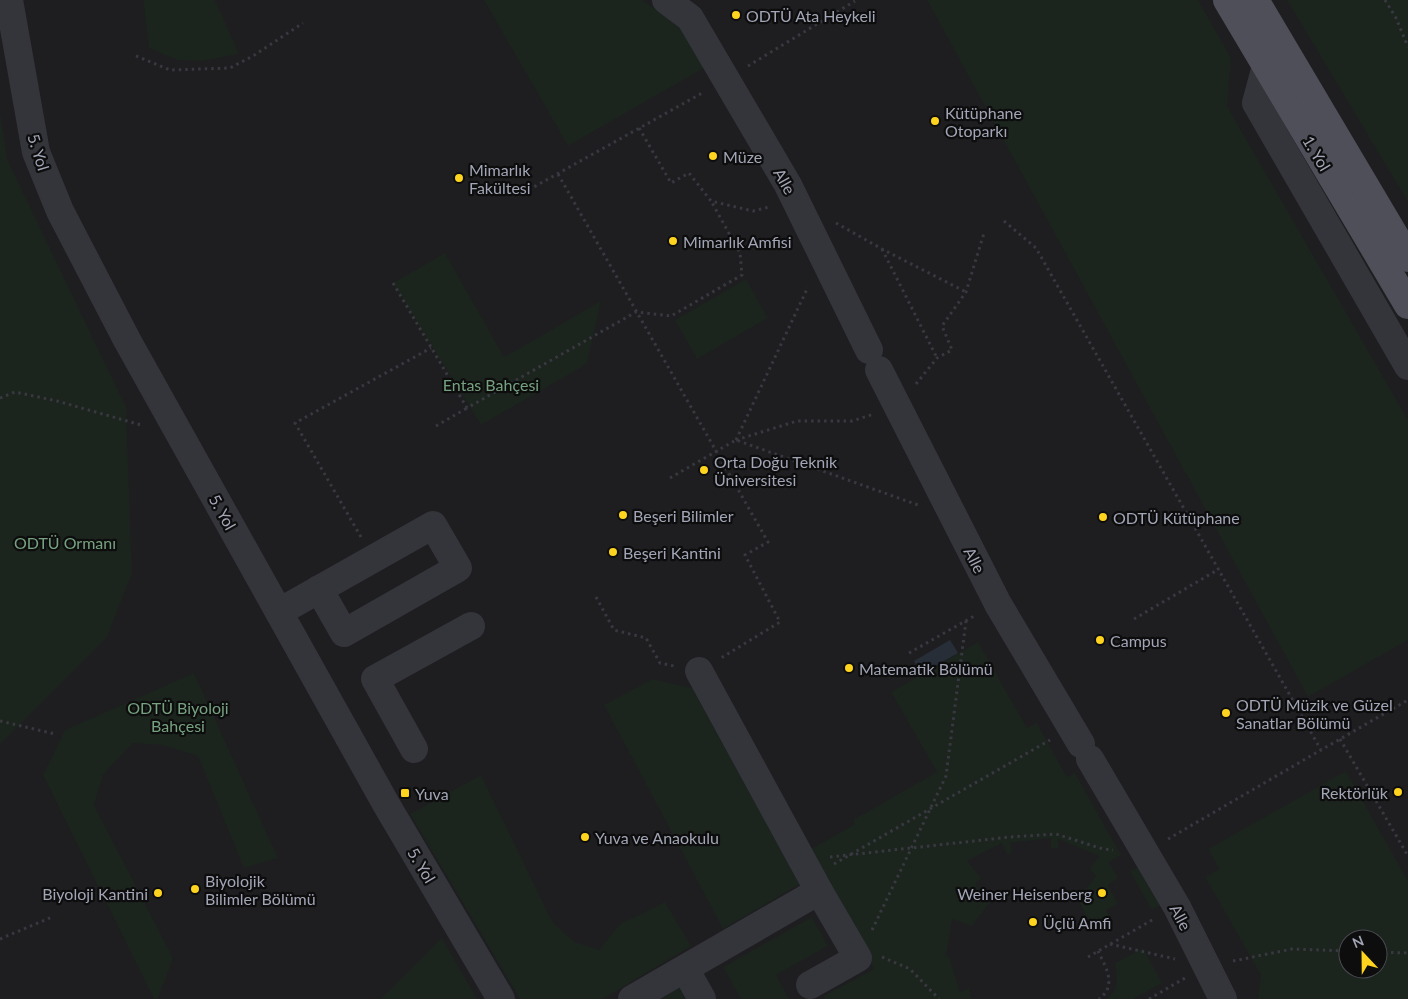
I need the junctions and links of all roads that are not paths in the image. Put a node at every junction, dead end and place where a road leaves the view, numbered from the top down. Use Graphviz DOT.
graph roads {
  1 [pos="9,0"];
  2 [pos="1227,0"];
  3 [pos="1255,0"];
  4 [pos="681,7"];
  5 [pos="1266,66"];
  6 [pos="1408,258"];
  7 [pos="1408,305"];
  8 [pos="1408,366"];
  9 [pos="319,589"];
  10 [pos="279,612"];
  11 [pos="470,626"];
  12 [pos="699,671"];
  13 [pos="414,749"];
  14 [pos="819,891"];
  15 [pos="685,969"];
  16 [pos="810,985"];
  17 [pos="501,999"];
  18 [pos="632,999"];
  19 [pos="702,999"];
  20 [pos="1223,999"];
  1 -- 10 [label="street, 5. Yol"];
  2 -- 5 [label="main road, 1. Yol"];
  3 -- 6 [label="main road, 1. Yol"];
  4 -- 20 [label="street, Alle"];
  5 -- 7 [label="main road, 1. Yol"];
  5 -- 8 [label="street"];
  9 -- 9 [label="street"];
  9 -- 10 [label="street"];
  10 -- 17 [label="street, 5. Yol"];
  11 -- 13 [label="street"];
  12 -- 14 [label="street"];
  14 -- 15 [label="street"];
  14 -- 16 [label="street"];
  15 -- 18 [label="street"];
  15 -- 19 [label="street"];
}
